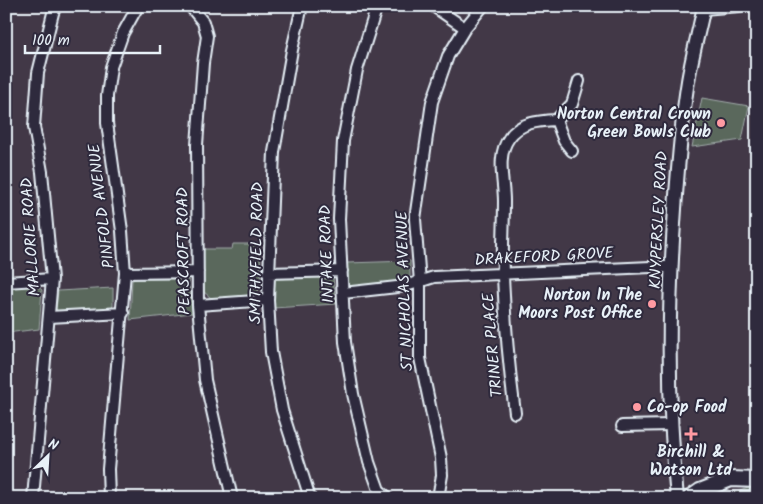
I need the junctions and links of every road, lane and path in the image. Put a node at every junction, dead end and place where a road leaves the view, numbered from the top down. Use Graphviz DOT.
graph roads {
  1 [pos="56,6"];
  2 [pos="138,6"];
  3 [pos="190,6"];
  4 [pos="302,6"];
  5 [pos="377,6"];
  6 [pos="434,6"];
  7 [pos="483,6"];
  8 [pos="739,6"];
  9 [pos="704,8"];
  10 [pos="465,28"];
  11 [pos="578,81"];
  12 [pos="556,120"];
  13 [pos="572,151"];
  14 [pos="671,268"];
  15 [pos="342,271"];
  16 [pos="198,272"];
  17 [pos="125,273"];
  18 [pos="268,273"];
  19 [pos="503,274"];
  20 [pos="52,279"];
  21 [pos="6,282"];
  22 [pos="420,282"];
  23 [pos="343,293"];
  24 [pos="268,300"];
  25 [pos="198,305"];
  26 [pos="123,313"];
  27 [pos="49,317"];
  28 [pos="514,413"];
  29 [pos="671,425"];
  30 [pos="622,426"];
  31 [pos="757,480"];
  32 [pos="33,498"];
  33 [pos="109,498"];
  34 [pos="232,498"];
  35 [pos="310,498"];
  36 [pos="388,498"];
  37 [pos="438,498"];
  38 [pos="677,498"];
  39 [pos="690,498"];
  1 -- 20 [label="street, MALLORIE ROAD"];
  2 -- 17 [label="street, PINFOLD AVENUE"];
  3 -- 16 [label="street, PEASCROFT ROAD"];
  4 -- 18 [label="street, SMITHYFIELD ROAD"];
  5 -- 15 [label="street, INTAKE ROAD"];
  6 -- 10 [label="street"];
  7 -- 10 [label="street, ST NICHOLAS AVENUE"];
  8 -- 9 [label="street"];
  9 -- 14 [label="street, KNYPERSLEY ROAD"];
  10 -- 22 [label="street, ST NICHOLAS AVENUE"];
  11 -- 12 [label="street"];
  12 -- 13 [label="street"];
  12 -- 19 [label="street, TRINER PLACE"];
  14 -- 19 [label="street, DRAKEFORD GROVE"];
  14 -- 29 [label="street, KNYPERSLEY ROAD"];
  15 -- 18 [label="street"];
  15 -- 23 [label="street, INTAKE ROAD"];
  16 -- 17 [label="street"];
  16 -- 25 [label="street, PEASCROFT ROAD"];
  17 -- 26 [label="street, PINFOLD AVENUE"];
  18 -- 24 [label="street, SMITHYFIELD ROAD"];
  19 -- 22 [label="street, DRAKEFORD GROVE"];
  19 -- 28 [label="street, TRINER PLACE"];
  20 -- 21 [label="street"];
  20 -- 27 [label="street, MALLORIE ROAD"];
  22 -- 23 [label="street, DRAKEFORD GROVE"];
  22 -- 37 [label="street, ST NICHOLAS AVENUE"];
  23 -- 36 [label="street, INTAKE ROAD"];
  24 -- 25 [label="street"];
  24 -- 35 [label="street, SMITHYFIELD ROAD"];
  25 -- 34 [label="street, PEASCROFT ROAD"];
  26 -- 27 [label="street"];
  26 -- 33 [label="street, PINFOLD AVENUE"];
  27 -- 32 [label="street, MALLORIE ROAD"];
  29 -- 30 [label="street"];
  29 -- 38 [label="street, KNYPERSLEY ROAD"];
  31 -- 39 [label="main road"];
}
